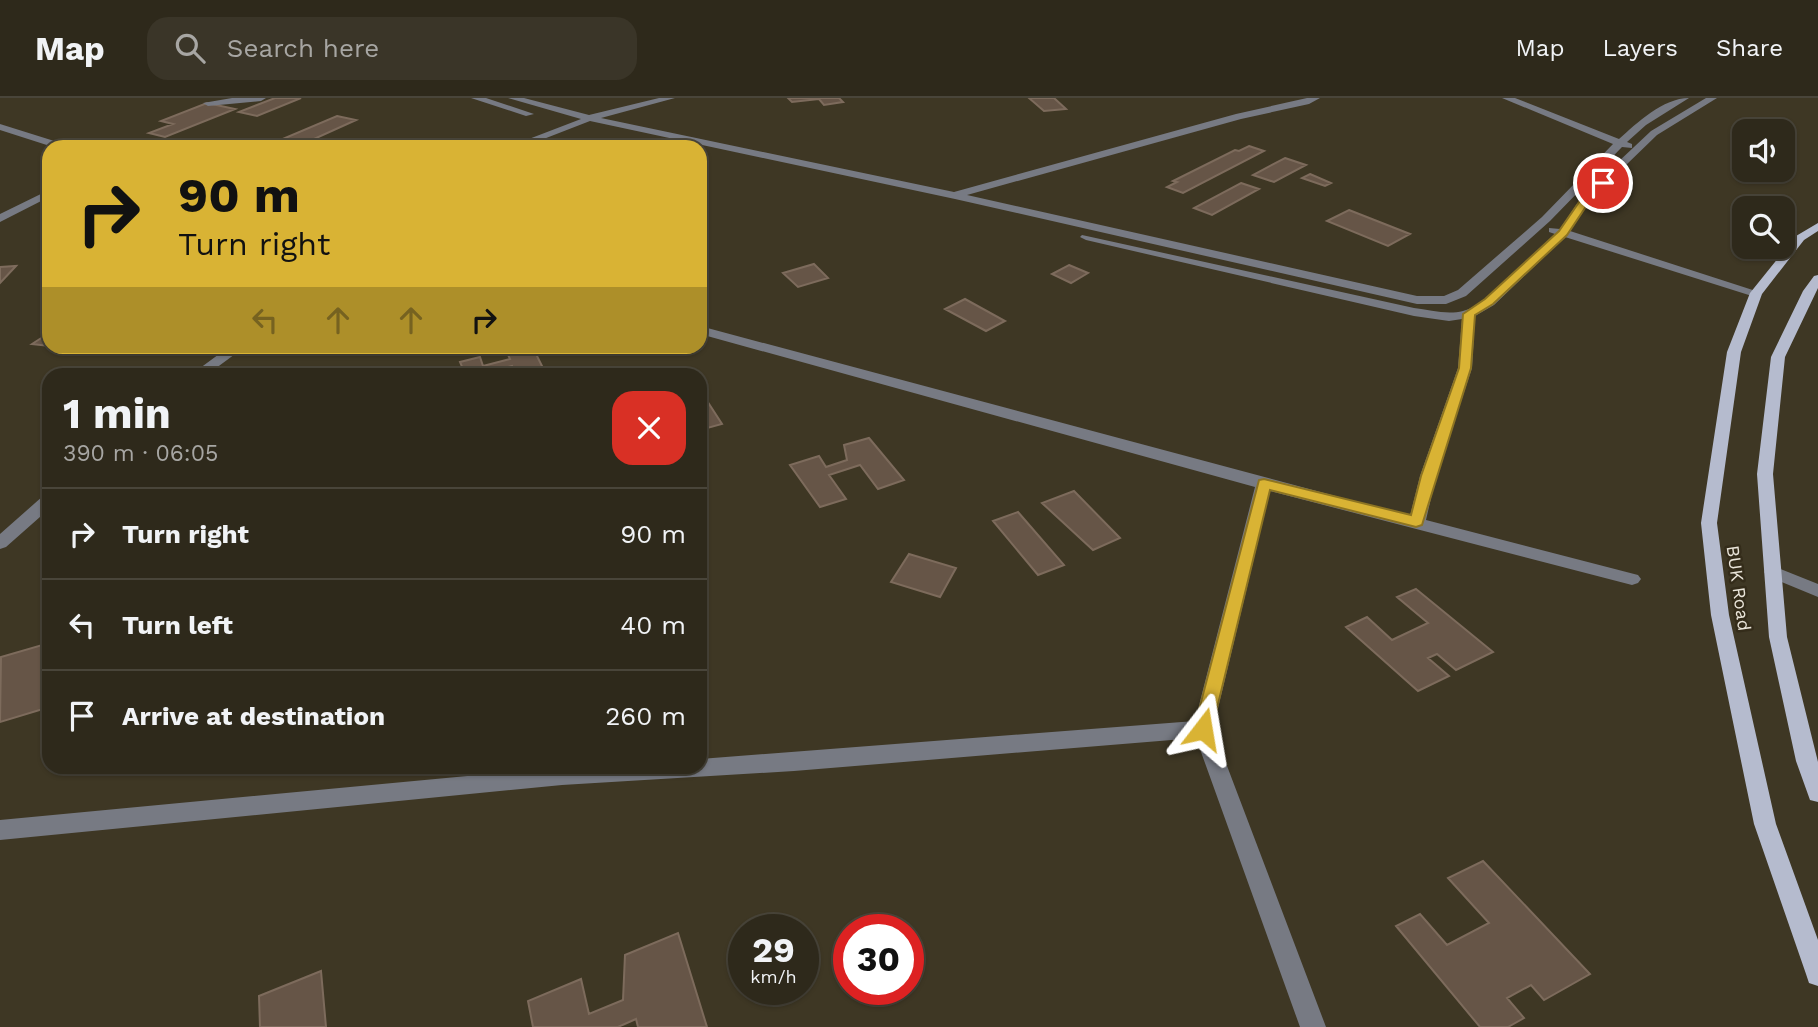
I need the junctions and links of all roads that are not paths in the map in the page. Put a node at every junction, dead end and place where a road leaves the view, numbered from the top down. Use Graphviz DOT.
graph roads {
  1 [pos="261,98"];
  2 [pos="476,98"];
  3 [pos="513,98"];
  4 [pos="670,98"];
  5 [pos="1315,98"];
  6 [pos="1507,98"];
  7 [pos="1684,98"];
  8 [pos="1712,98"];
  9 [pos="208,103"];
  10 [pos="589,118"];
  11 [pos="574,126"];
  12 [pos="0,127"];
  13 [pos="42,140"];
  14 [pos="533,140"];
  15 [pos="642,140"];
  16 [pos="694,140"];
  17 [pos="707,143"];
  18 [pos="1620,144"];
  19 [pos="1640,149"];
  20 [pos="707,154"];
  21 [pos="955,195"];
  22 [pos="42,197"];
  23 [pos="1050,217"];
  24 [pos="0,219"];
  25 [pos="1542,222"];
  26 [pos="1040,226"];
  27 [pos="1818,226"];
  28 [pos="1566,229"];
  29 [pos="1279,268"];
  30 [pos="1818,279"];
  31 [pos="1276,281"];
  32 [pos="1759,290"];
  33 [pos="1462,293"];
  34 [pos="1489,302"];
  35 [pos="1469,314"];
  36 [pos="707,332"];
  37 [pos="228,354"];
  38 [pos="208,368"];
  39 [pos="1264,484"];
  40 [pos="42,506"];
  41 [pos="1416,522"];
  42 [pos="0,543"];
  43 [pos="1773,572"];
  44 [pos="1632,579"];
  45 [pos="1818,591"];
  46 [pos="1203,729"];
  47 [pos="707,767"];
  48 [pos="595,774"];
  49 [pos="1818,793"];
  50 [pos="0,830"];
  51 [pos="1818,974"];
  52 [pos="1312,1027"];
  1 -- 9 [label="street"];
  2 -- 11 [label="street"];
  3 -- 10 [label="street"];
  4 -- 10 [label="street"];
  5 -- 21 [label="street"];
  6 -- 18 [label="street"];
  7 -- 18 [label="street"];
  8 -- 19 [label="street"];
  10 -- 11 [label="street"];
  10 -- 16 [label="street"];
  11 -- 14 [label="street"];
  11 -- 15 [label="street"];
  12 -- 13 [label="street"];
  17 -- 21 [label="street"];
  18 -- 19 [label="street"];
  18 -- 25 [label="street"];
  19 -- 28 [label="street"];
  20 -- 26 [label="street"];
  21 -- 23 [label="street"];
  22 -- 24 [label="street"];
  23 -- 26 [label="street"];
  23 -- 29 [label="street"];
  25 -- 28 [label="street"];
  25 -- 33 [label="street"];
  26 -- 31 [label="street"];
  27 -- 32 [label="main road, BUK Road"];
  28 -- 32 [label="street"];
  28 -- 34 [label="street"];
  29 -- 31 [label="street"];
  29 -- 33 [label="street"];
  30 -- 43 [label="main road, BUK Road"];
  31 -- 35 [label="street"];
  32 -- 51 [label="main road, BUK Road"];
  33 -- 34 [label="street"];
  34 -- 35 [label="street"];
  35 -- 41 [label="street"];
  36 -- 39 [label="street"];
  37 -- 38 [label="street"];
  39 -- 41 [label="street"];
  39 -- 46 [label="street"];
  40 -- 42 [label="street"];
  41 -- 44 [label="street"];
  43 -- 45 [label="street"];
  43 -- 49 [label="main road, BUK Road"];
  46 -- 47 [label="street"];
  46 -- 52 [label="street"];
  48 -- 50 [label="street"];
}
